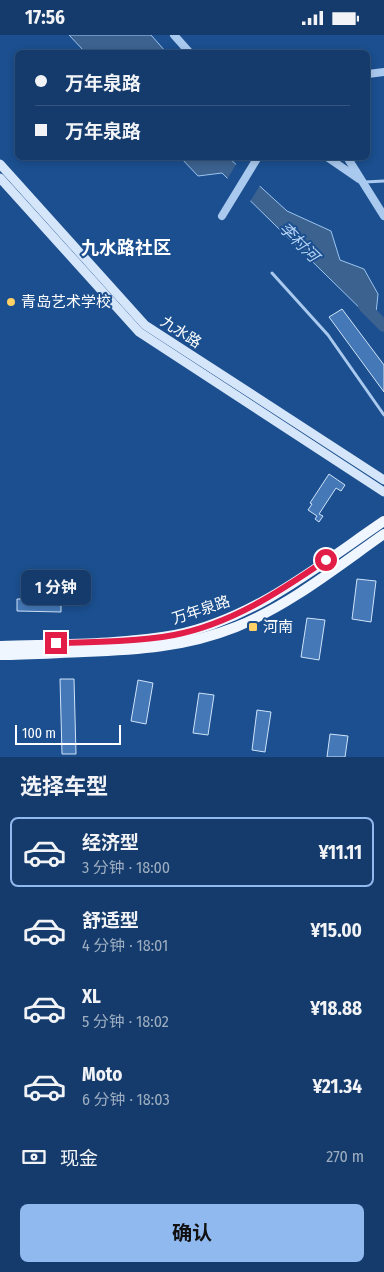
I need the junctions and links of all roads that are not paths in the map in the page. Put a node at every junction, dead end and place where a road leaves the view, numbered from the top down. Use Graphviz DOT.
graph roads {
  1 [pos="174,35"];
  2 [pos="187,50"];
  3 [pos="384,72"];
  4 [pos="370,74"];
  5 [pos="256,160"];
  6 [pos="331,160"];
  7 [pos="349,160"];
  8 [pos="0,164"];
  9 [pos="0,178"];
  10 [pos="384,181"];
  11 [pos="363,182"];
  12 [pos="222,216"];
  13 [pos="384,216"];
  14 [pos="272,273"];
  15 [pos="384,415"];
  16 [pos="384,480"];
  17 [pos="384,492"];
  18 [pos="384,521"];
  19 [pos="384,534"];
  20 [pos="0,646"];
  21 [pos="0,655"];
  1 -- 2 [label="street"];
  3 -- 4 [label="street"];
  5 -- 12 [label="street"];
  6 -- 11 [label="street"];
  7 -- 11 [label="street"];
  8 -- 16 [label="main road, 九水路"];
  9 -- 17 [label="main road, 九水路"];
  10 -- 11 [label="lane"];
  11 -- 13 [label="street"];
  14 -- 15 [label="lane"];
  18 -- 20 [label="main road, 万年泉路"];
  19 -- 21 [label="main road, 万年泉路"];
}
